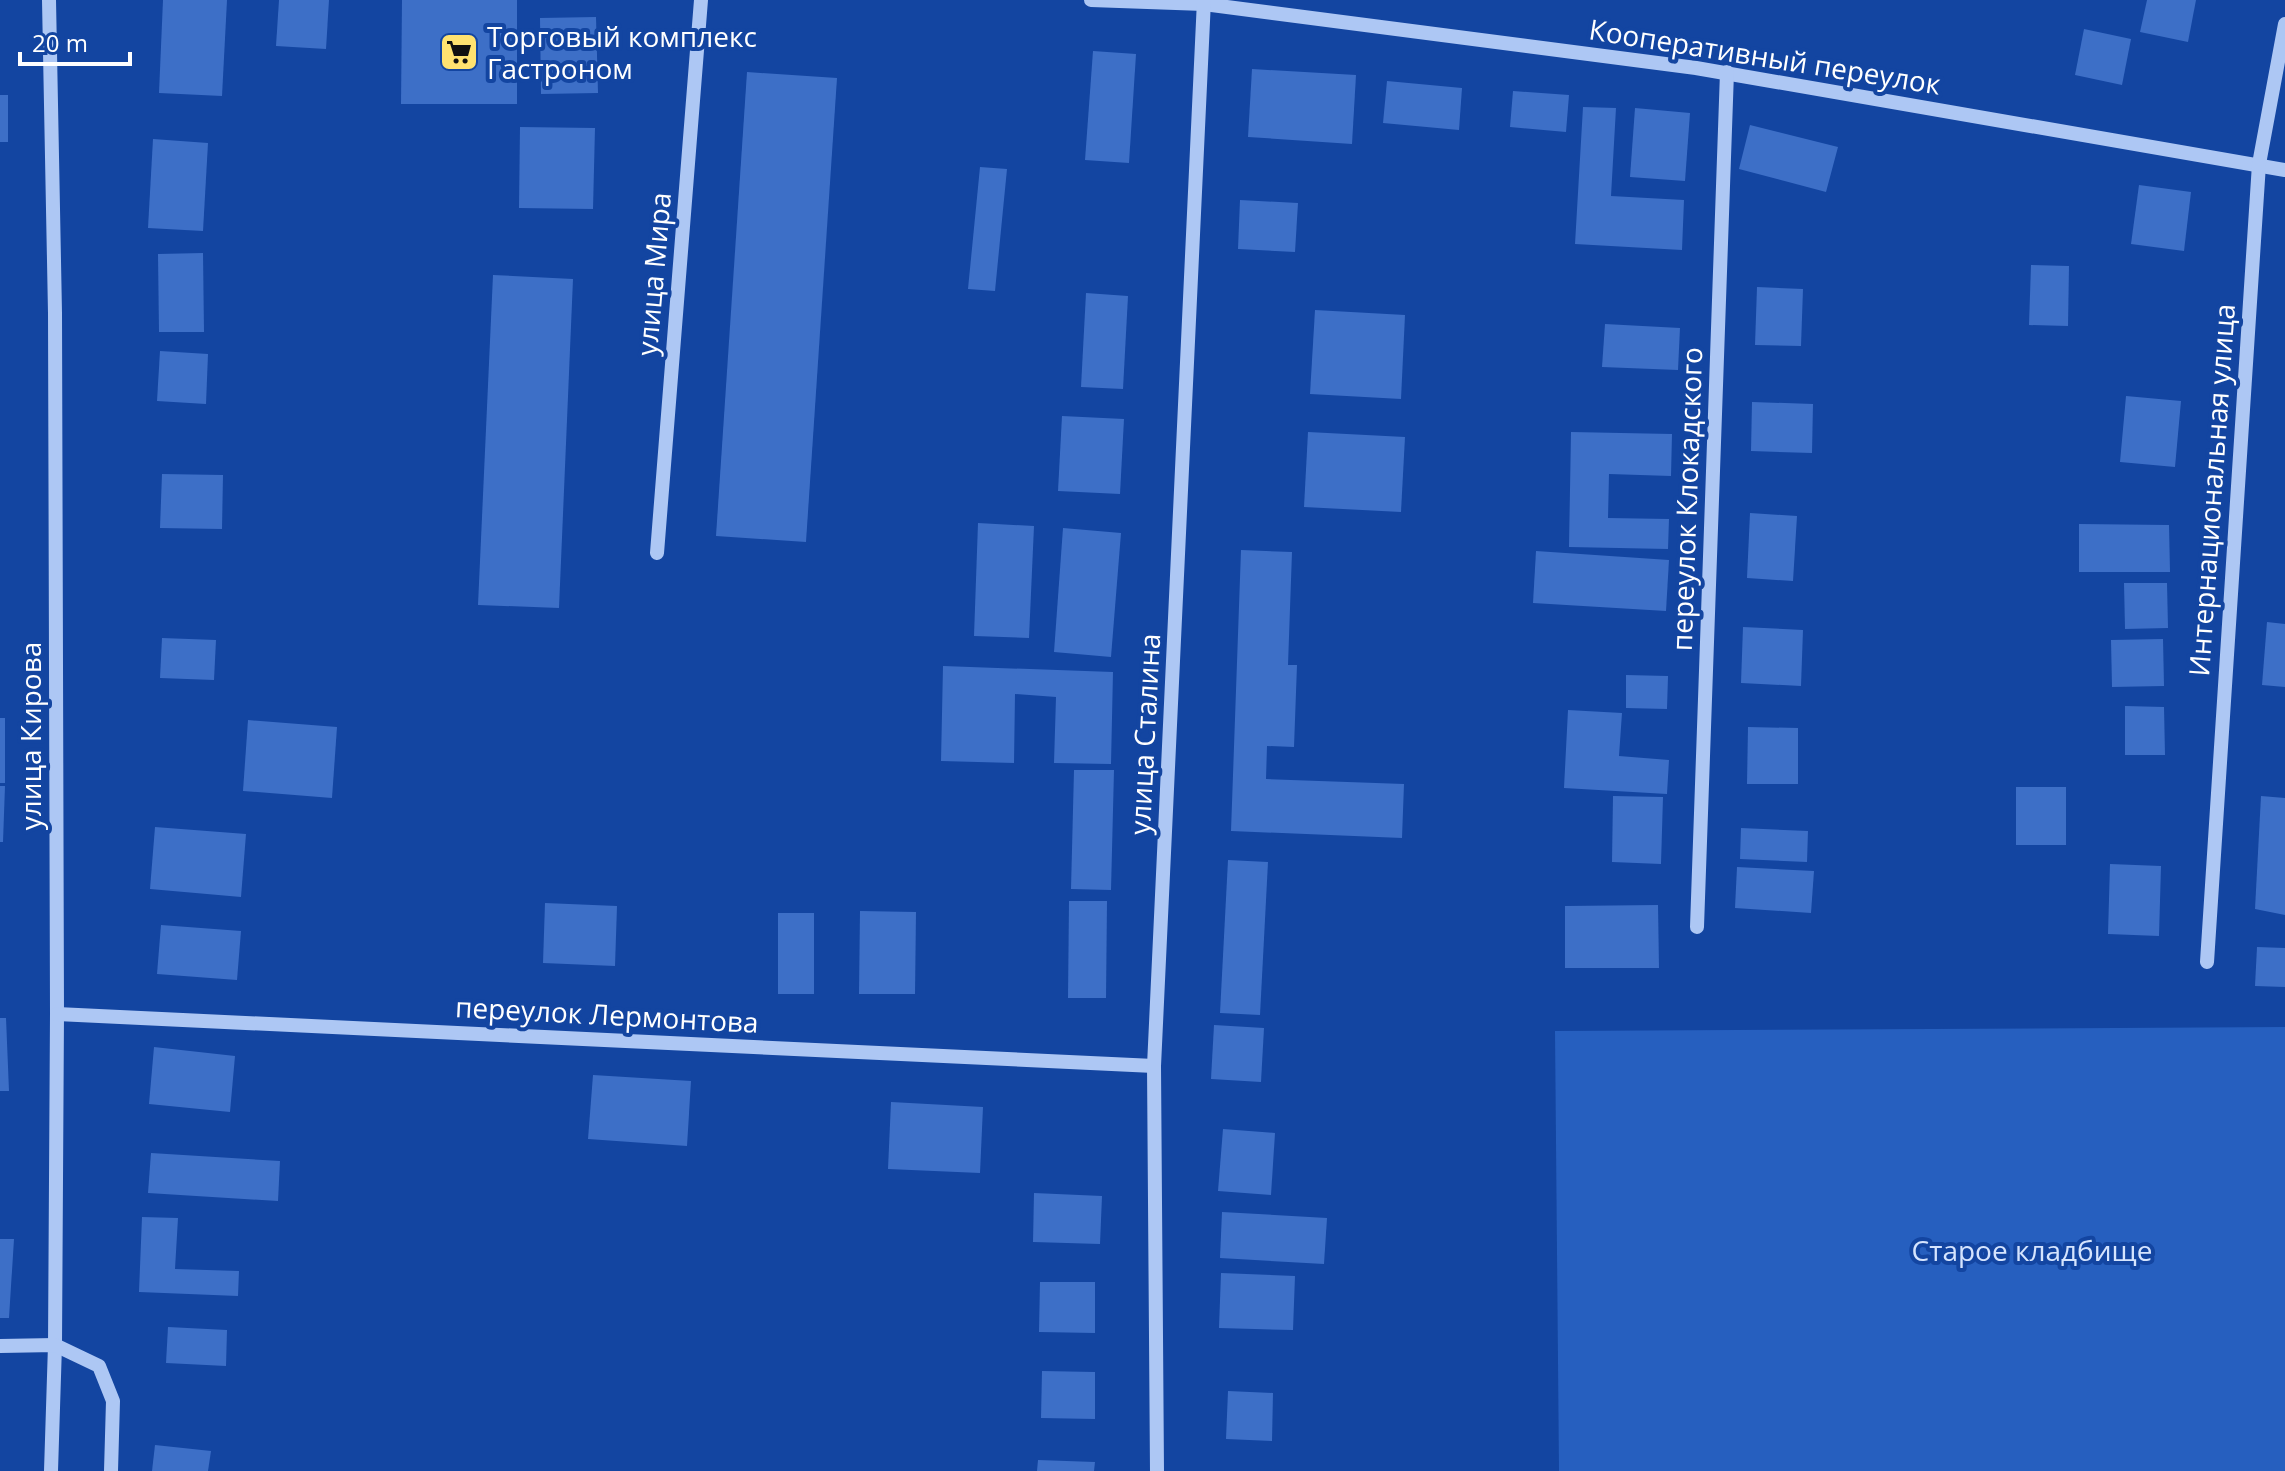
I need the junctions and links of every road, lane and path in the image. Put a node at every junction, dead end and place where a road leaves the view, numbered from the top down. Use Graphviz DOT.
graph roads {
  1 [pos="49,0"];
  2 [pos="701,0"];
  3 [pos="1091,0"];
  4 [pos="1204,2"];
  5 [pos="2285,24"];
  6 [pos="1727,72"];
  7 [pos="2259,164"];
  8 [pos="2285,170"];
  9 [pos="657,553"];
  10 [pos="1697,927"];
  11 [pos="2207,962"];
  12 [pos="57,1014"];
  13 [pos="1154,1066"];
  14 [pos="55,1345"];
  15 [pos="0,1346"];
  16 [pos="51,1471"];
  17 [pos="111,1471"];
  18 [pos="1157,1471"];
  1 -- 12 [label="street, улица Кирова"];
  2 -- 9 [label="street, улица Мира"];
  3 -- 4 [label="street, Кооперативный переулок"];
  4 -- 6 [label="street, Кооперативный переулок"];
  4 -- 13 [label="street, улица Сталина"];
  5 -- 7 [label="street, Интернациональная улица"];
  6 -- 7 [label="street, Кооперативный переулок"];
  6 -- 10 [label="street, переулок Клокадского"];
  7 -- 8 [label="street, Кооперативный переулок"];
  7 -- 11 [label="street, Интернациональная улица"];
  12 -- 13 [label="street, переулок Лермонтова"];
  12 -- 14 [label="street, улица Кирова"];
  13 -- 18 [label="street, улица Сталина"];
  14 -- 15 [label="street"];
  14 -- 16 [label="street, улица Кирова"];
  14 -- 17 [label="street"];
}
